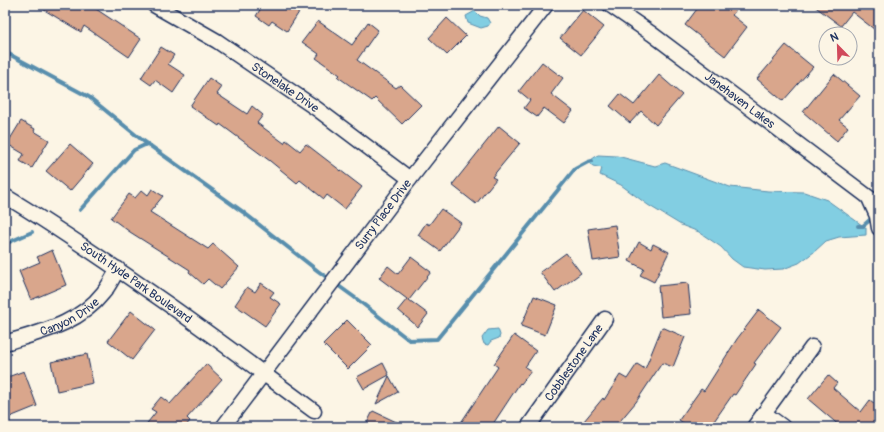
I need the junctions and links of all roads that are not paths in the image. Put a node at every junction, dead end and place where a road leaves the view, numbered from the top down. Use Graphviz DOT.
graph roads {
  1 [pos="154,5"];
  2 [pos="546,5"];
  3 [pos="610,5"];
  4 [pos="410,178"];
  5 [pos="5,196"];
  6 [pos="875,209"];
  7 [pos="118,269"];
  8 [pos="605,318"];
  9 [pos="5,343"];
  10 [pos="812,347"];
  11 [pos="264,373"];
  12 [pos="314,411"];
  13 [pos="764,413"];
  14 [pos="223,427"];
  15 [pos="528,427"];
  16 [pos="754,427"];
  17 [pos="783,427"];
  1 -- 4 [label="street, Stonelake Drive"];
  2 -- 4 [label="street, Surry Place Drive"];
  3 -- 6 [label="street, Janehaven Lakes"];
  4 -- 11 [label="street, Surry Place Drive"];
  5 -- 7 [label="street, South Hyde Park Boulevard"];
  7 -- 9 [label="street, Canyon Drive"];
  7 -- 11 [label="street, South Hyde Park Boulevard"];
  8 -- 15 [label="street, Cobblestone Lane"];
  10 -- 13 [label="street"];
  11 -- 12 [label="street, South Hyde Park Boulevard"];
  11 -- 14 [label="street, Surry Place Drive"];
  13 -- 16 [label="street"];
  13 -- 17 [label="street"];
}
